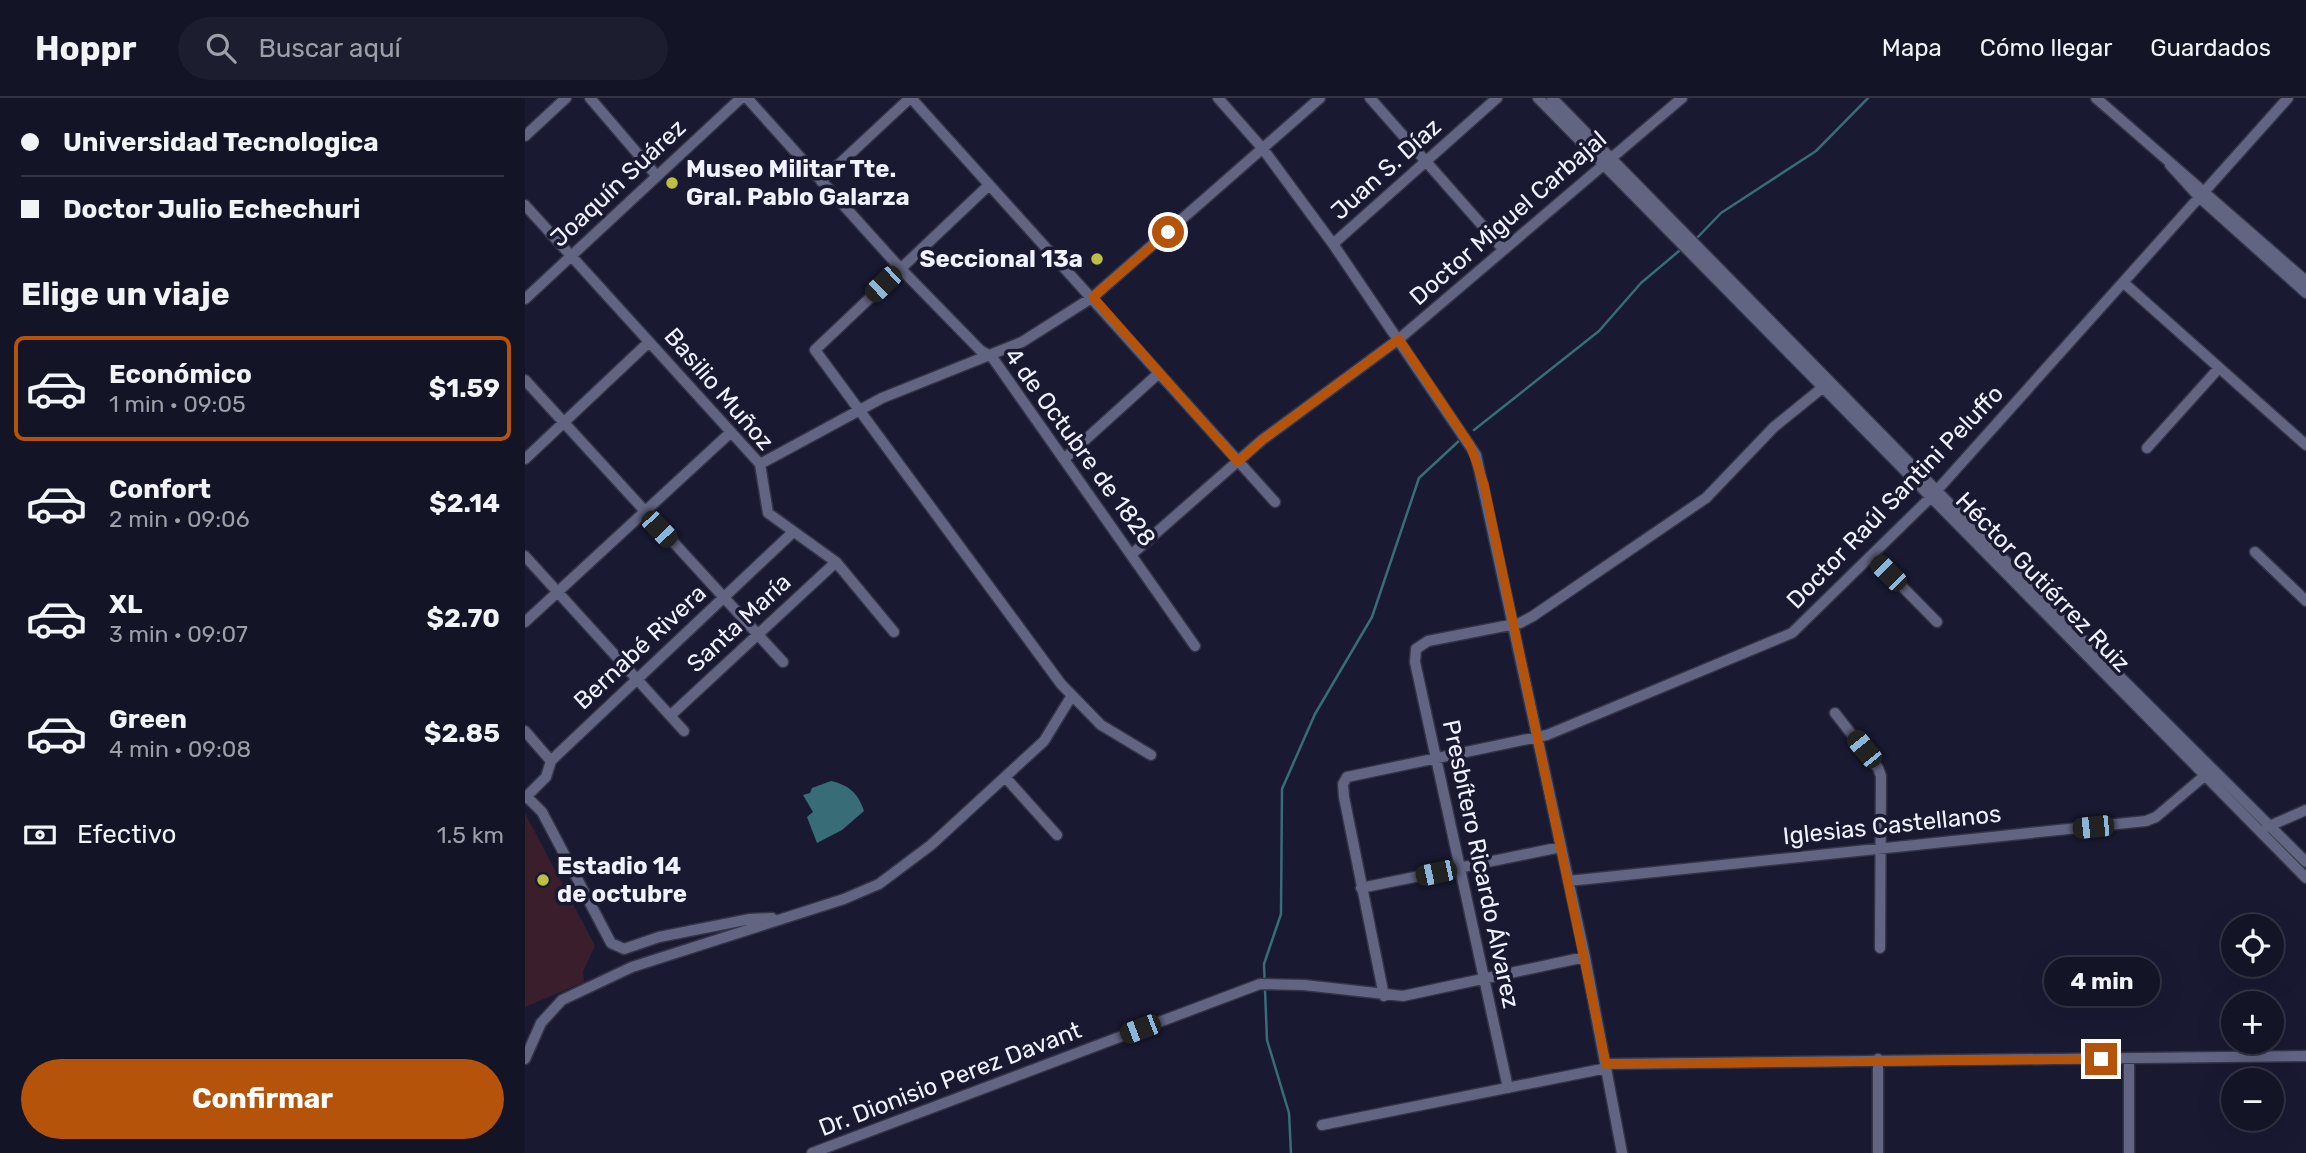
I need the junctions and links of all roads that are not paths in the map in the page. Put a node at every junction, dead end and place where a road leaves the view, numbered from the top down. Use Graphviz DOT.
graph roads {
  1 [pos="566,98"];
  2 [pos="590,98"];
  3 [pos="741,98"];
  4 [pos="747,98"];
  5 [pos="910,98"];
  6 [pos="1218,98"];
  7 [pos="1320,98"];
  8 [pos="1370,98"];
  9 [pos="1497,98"];
  10 [pos="1538,98"];
  11 [pos="1552,98"];
  12 [pos="1682,98"];
  13 [pos="2096,98"];
  14 [pos="2288,98"];
  15 [pos="525,136"];
  16 [pos="1263,149"];
  17 [pos="1426,160"];
  18 [pos="1607,161"];
  19 [pos="656,175"];
  20 [pos="821,181"];
  21 [pos="989,185"];
  22 [pos="2202,194"];
  23 [pos="525,205"];
  24 [pos="1333,244"];
  25 [pos="1503,249"];
  26 [pos="572,256"];
  27 [pos="900,268"];
  28 [pos="2124,284"];
  29 [pos="2304,286"];
  30 [pos="1093,297"];
  31 [pos="525,299"];
  32 [pos="1399,339"];
  33 [pos="649,342"];
  34 [pos="992,357"];
  35 [pos="2219,368"];
  36 [pos="1159,373"];
  37 [pos="525,380"];
  38 [pos="1826,384"];
  39 [pos="860,411"];
  40 [pos="564,423"];
  41 [pos="730,433"];
  42 [pos="2306,445"];
  43 [pos="2147,448"];
  44 [pos="1064,458"];
  45 [pos="525,459"];
  46 [pos="1238,462"];
  47 [pos="760,464"];
  48 [pos="1931,497"];
  49 [pos="1275,502"];
  50 [pos="643,512"];
  51 [pos="792,533"];
  52 [pos="2255,552"];
  53 [pos="1132,554"];
  54 [pos="525,556"];
  55 [pos="1872,556"];
  56 [pos="836,562"];
  57 [pos="557,593"];
  58 [pos="2304,595"];
  59 [pos="723,597"];
  60 [pos="525,622"];
  61 [pos="1937,622"];
  62 [pos="1515,624"];
  63 [pos="894,632"];
  64 [pos="758,635"];
  65 [pos="1195,646"];
  66 [pos="783,663"];
  67 [pos="637,678"];
  68 [pos="1072,696"];
  69 [pos="1835,713"];
  70 [pos="671,715"];
  71 [pos="525,731"];
  72 [pos="684,731"];
  73 [pos="1539,737"];
  74 [pos="1151,755"];
  75 [pos="1438,757"];
  76 [pos="551,761"];
  77 [pos="2209,772"];
  78 [pos="1005,777"];
  79 [pos="526,798"];
  80 [pos="2306,810"];
  81 [pos="2265,828"];
  82 [pos="1057,835"];
  83 [pos="1561,847"];
  84 [pos="1881,847"];
  85 [pos="2306,862"];
  86 [pos="1461,868"];
  87 [pos="2306,878"];
  88 [pos="1568,881"];
  89 [pos="1361,888"];
  90 [pos="783,918"];
  91 [pos="1880,948"];
  92 [pos="1585,957"];
  93 [pos="1483,977"];
  94 [pos="1384,996"];
  95 [pos="2306,1056"];
  96 [pos="525,1059"];
  97 [pos="1878,1059"];
  98 [pos="2129,1059"];
  99 [pos="1607,1066"];
  100 [pos="1508,1088"];
  101 [pos="1322,1125"];
  102 [pos="812,1153"];
  103 [pos="1622,1153"];
  104 [pos="1878,1153"];
  105 [pos="2129,1153"];
  1 -- 15 [label="street"];
  2 -- 19 [label="street"];
  3 -- 19 [label="street, Joaquín Suárez"];
  4 -- 20 [label="street, 4 de Octubre de 1828"];
  5 -- 20 [label="street"];
  5 -- 21 [label="street"];
  6 -- 16 [label="street"];
  7 -- 16 [label="street"];
  8 -- 17 [label="street"];
  9 -- 17 [label="street, Juan S. Díaz"];
  10 -- 18 [label="street"];
  11 -- 18 [label="street"];
  12 -- 18 [label="street, Doctor Miguel Carbajal"];
  13 -- 22 [label="street"];
  14 -- 22 [label="street, Doctor Raúl Santini Peluffo"];
  16 -- 24 [label="street"];
  16 -- 30 [label="street"];
  17 -- 24 [label="street, Juan S. Díaz"];
  17 -- 25 [label="street"];
  18 -- 25 [label="street, Doctor Miguel Carbajal"];
  18 -- 38 [label="street, Héctor Gutiérrez Ruiz"];
  19 -- 26 [label="street, Joaquín Suárez"];
  20 -- 27 [label="street, 4 de Octubre de 1828"];
  21 -- 27 [label="street"];
  21 -- 30 [label="street"];
  22 -- 28 [label="street, Doctor Raúl Santini Peluffo"];
  22 -- 29 [label="street"];
  23 -- 26 [label="street, Basilio Muñoz"];
  24 -- 32 [label="street"];
  25 -- 32 [label="street, Doctor Miguel Carbajal"];
  26 -- 31 [label="street, Joaquín Suárez"];
  26 -- 33 [label="street, Basilio Muñoz"];
  27 -- 34 [label="street, 4 de Octubre de 1828"];
  27 -- 39 [label="street"];
  28 -- 35 [label="street"];
  28 -- 48 [label="street, Doctor Raúl Santini Peluffo"];
  30 -- 34 [label="street"];
  30 -- 36 [label="street"];
  32 -- 46 [label="street, Doctor Miguel Carbajal"];
  32 -- 62 [label="street"];
  33 -- 40 [label="street"];
  33 -- 41 [label="street, Basilio Muñoz"];
  34 -- 39 [label="street"];
  34 -- 44 [label="street, 4 de Octubre de 1828"];
  35 -- 42 [label="street"];
  35 -- 43 [label="street"];
  36 -- 44 [label="street"];
  36 -- 46 [label="street"];
  37 -- 40 [label="street"];
  38 -- 48 [label="street, Héctor Gutiérrez Ruiz"];
  38 -- 62 [label="street"];
  38 -- 77 [label="street, Héctor Gutiérrez Ruiz"];
  39 -- 47 [label="street"];
  39 -- 68 [label="street"];
  40 -- 45 [label="street"];
  40 -- 50 [label="street"];
  41 -- 47 [label="street, Basilio Muñoz"];
  41 -- 50 [label="street"];
  44 -- 53 [label="street, 4 de Octubre de 1828"];
  46 -- 49 [label="street"];
  46 -- 53 [label="street, Doctor Miguel Carbajal"];
  47 -- 51 [label="street, Basilio Muñoz"];
  48 -- 55 [label="street, Doctor Raúl Santini Peluffo"];
  48 -- 77 [label="street, Héctor Gutiérrez Ruiz"];
  50 -- 57 [label="street"];
  50 -- 59 [label="street"];
  51 -- 56 [label="street, Basilio Muñoz"];
  51 -- 59 [label="street, Bernabé Rivera"];
  52 -- 58 [label="street"];
  53 -- 65 [label="street, 4 de Octubre de 1828"];
  54 -- 57 [label="street"];
  55 -- 61 [label="street"];
  55 -- 73 [label="street, Doctor Raúl Santini Peluffo"];
  56 -- 63 [label="street, Basilio Muñoz"];
  56 -- 64 [label="street, Santa María"];
  57 -- 60 [label="street"];
  57 -- 67 [label="street"];
  59 -- 64 [label="street"];
  59 -- 67 [label="street, Bernabé Rivera"];
  62 -- 73 [label="street"];
  62 -- 75 [label="street, Presbítero Ricardo Álvarez"];
  64 -- 66 [label="street"];
  64 -- 70 [label="street, Santa María"];
  67 -- 70 [label="street"];
  67 -- 76 [label="street, Bernabé Rivera"];
  68 -- 74 [label="street"];
  68 -- 78 [label="street"];
  69 -- 84 [label="street"];
  70 -- 72 [label="street"];
  71 -- 76 [label="street"];
  73 -- 75 [label="street, Doctor Raúl Santini Peluffo"];
  73 -- 83 [label="street"];
  75 -- 86 [label="street, Presbítero Ricardo Álvarez"];
  75 -- 89 [label="street, Doctor Raúl Santini Peluffo"];
  76 -- 79 [label="street, Bernabé Rivera"];
  77 -- 81 [label="street, Héctor Gutiérrez Ruiz"];
  77 -- 84 [label="street, Iglesias Castellanos"];
  78 -- 82 [label="street"];
  78 -- 90 [label="street"];
  79 -- 90 [label="street"];
  80 -- 81 [label="street"];
  81 -- 85 [label="street, Héctor Gutiérrez Ruiz"];
  81 -- 87 [label="street, Héctor Gutiérrez Ruiz"];
  83 -- 86 [label="street"];
  83 -- 88 [label="street"];
  84 -- 88 [label="street, Iglesias Castellanos"];
  84 -- 91 [label="street"];
  86 -- 89 [label="street"];
  86 -- 93 [label="street, Presbítero Ricardo Álvarez"];
  88 -- 92 [label="street"];
  89 -- 94 [label="street"];
  90 -- 96 [label="street"];
  92 -- 93 [label="street, Dr. Dionisio Perez Davant"];
  92 -- 99 [label="street"];
  93 -- 94 [label="street, Dr. Dionisio Perez Davant"];
  93 -- 100 [label="street, Presbítero Ricardo Álvarez"];
  94 -- 102 [label="street, Dr. Dionisio Perez Davant"];
  95 -- 98 [label="street"];
  97 -- 98 [label="street"];
  97 -- 99 [label="street"];
  97 -- 104 [label="street"];
  98 -- 105 [label="street"];
  99 -- 100 [label="street"];
  99 -- 103 [label="street"];
  100 -- 101 [label="street"];
}
